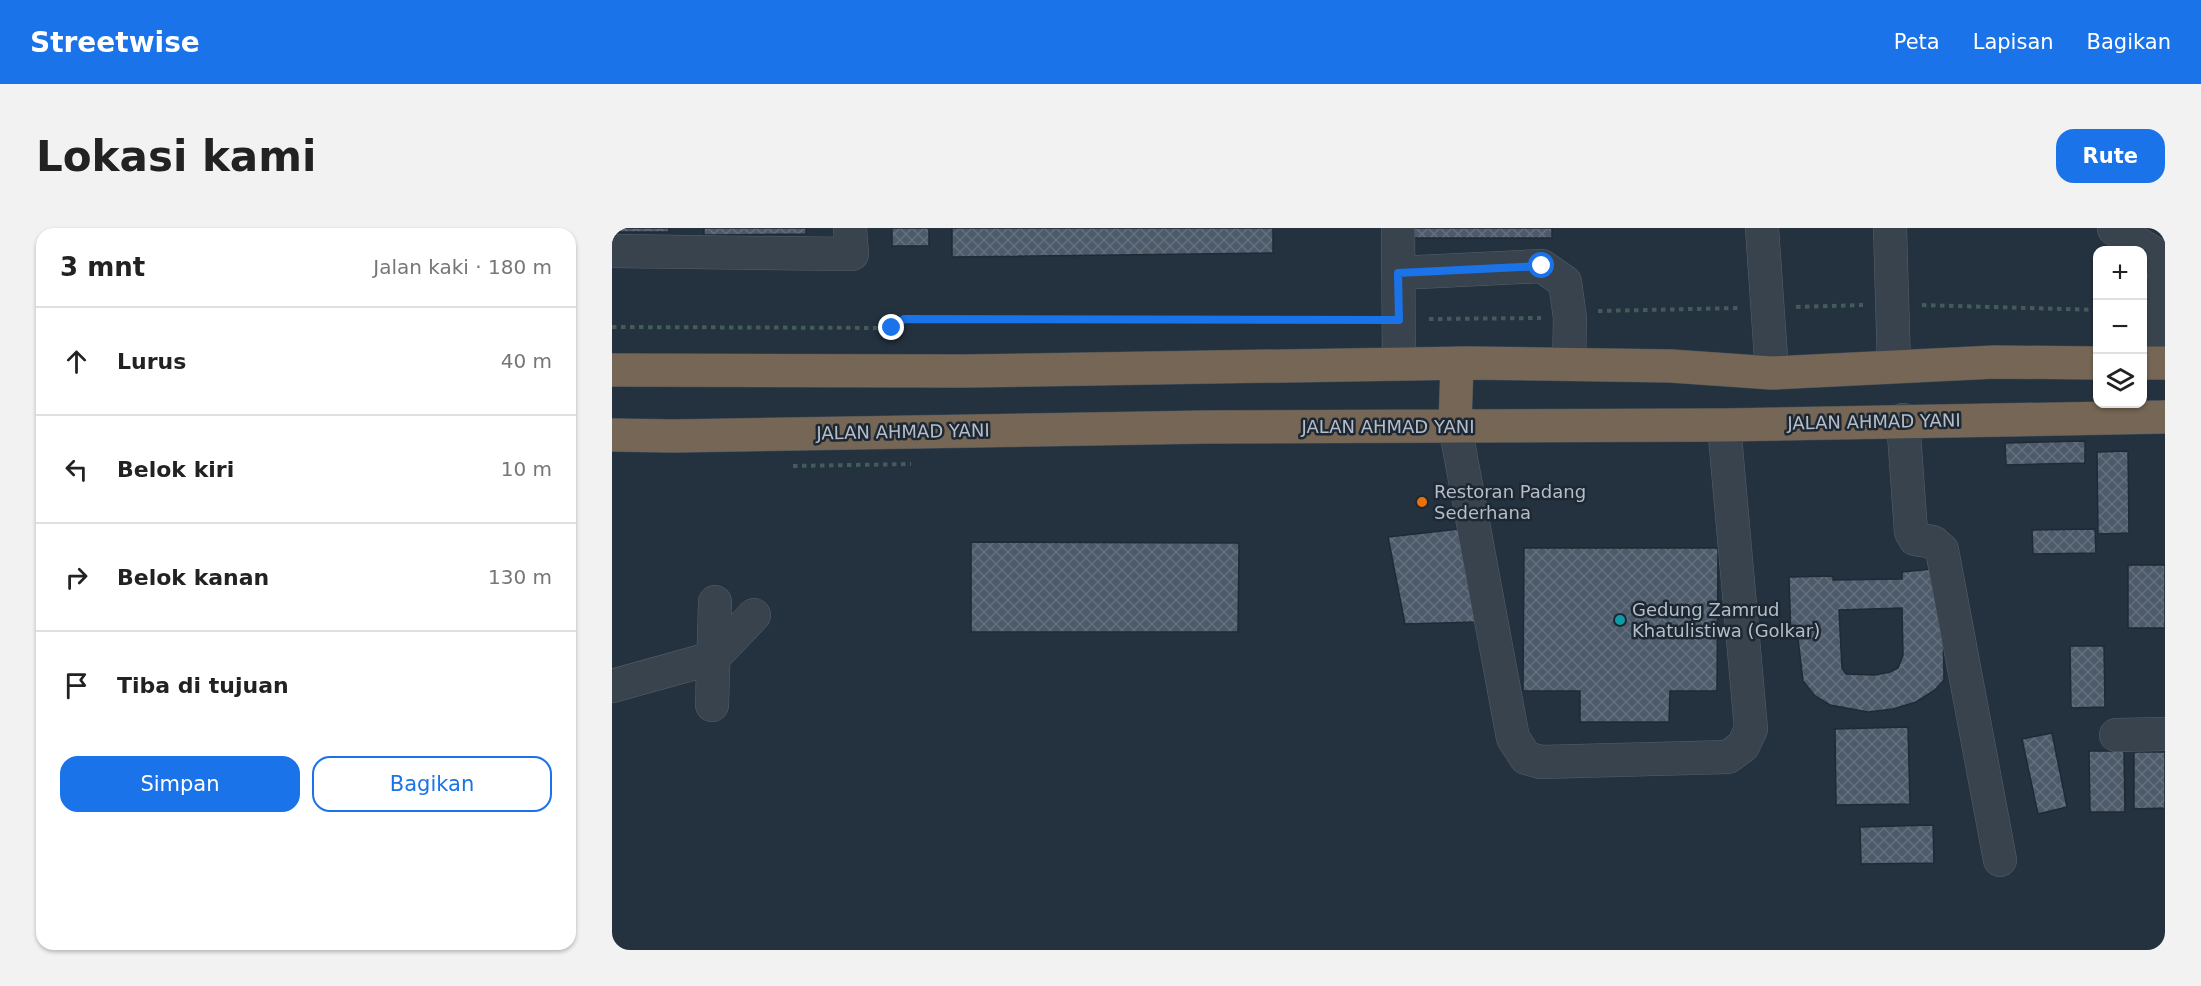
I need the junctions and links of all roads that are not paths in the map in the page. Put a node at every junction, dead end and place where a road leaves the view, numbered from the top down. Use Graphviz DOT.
graph roads {
  1 [pos="850,228"];
  2 [pos="1398,228"];
  3 [pos="1762,228"];
  4 [pos="1890,228"];
  5 [pos="2115,228"];
  6 [pos="693,240"];
  7 [pos="612,251"];
  8 [pos="2165,260"];
  9 [pos="2165,272"];
  10 [pos="1398,273"];
  11 [pos="1399,363"];
  12 [pos="1457,363"];
  13 [pos="2093,363"];
  14 [pos="2152,363"];
  15 [pos="1569,364"];
  16 [pos="1894,366"];
  17 [pos="612,370"];
  18 [pos="1772,373"];
  19 [pos="2165,417"];
  20 [pos="1904,420"];
  21 [pos="1724,425"];
  22 [pos="1455,426"];
  23 [pos="612,435"];
  24 [pos="715,603"];
  25 [pos="754,615"];
  26 [pos="713,658"];
  27 [pos="612,686"];
  28 [pos="712,705"];
  29 [pos="2165,734"];
  30 [pos="2116,735"];
  31 [pos="2000,860"];
  1 -- 6 [label="street"];
  2 -- 10 [label="street"];
  3 -- 18 [label="street"];
  4 -- 16 [label="street"];
  5 -- 8 [label="street"];
  6 -- 7 [label="street"];
  9 -- 14 [label="street"];
  10 -- 11 [label="street"];
  10 -- 15 [label="street"];
  11 -- 12 [label="highway"];
  11 -- 17 [label="highway"];
  12 -- 15 [label="highway"];
  12 -- 22 [label="highway"];
  13 -- 16 [label="highway"];
  15 -- 18 [label="highway"];
  16 -- 18 [label="highway"];
  19 -- 20 [label="highway, JALAN AHMAD YANI"];
  20 -- 21 [label="highway, JALAN AHMAD YANI"];
  20 -- 31 [label="street"];
  21 -- 22 [label="highway, JALAN AHMAD YANI"];
  21 -- 22 [label="street"];
  22 -- 23 [label="highway, JALAN AHMAD YANI"];
  24 -- 26 [label="street"];
  25 -- 26 [label="street"];
  26 -- 27 [label="street"];
  26 -- 28 [label="street"];
  29 -- 30 [label="street"];
}
